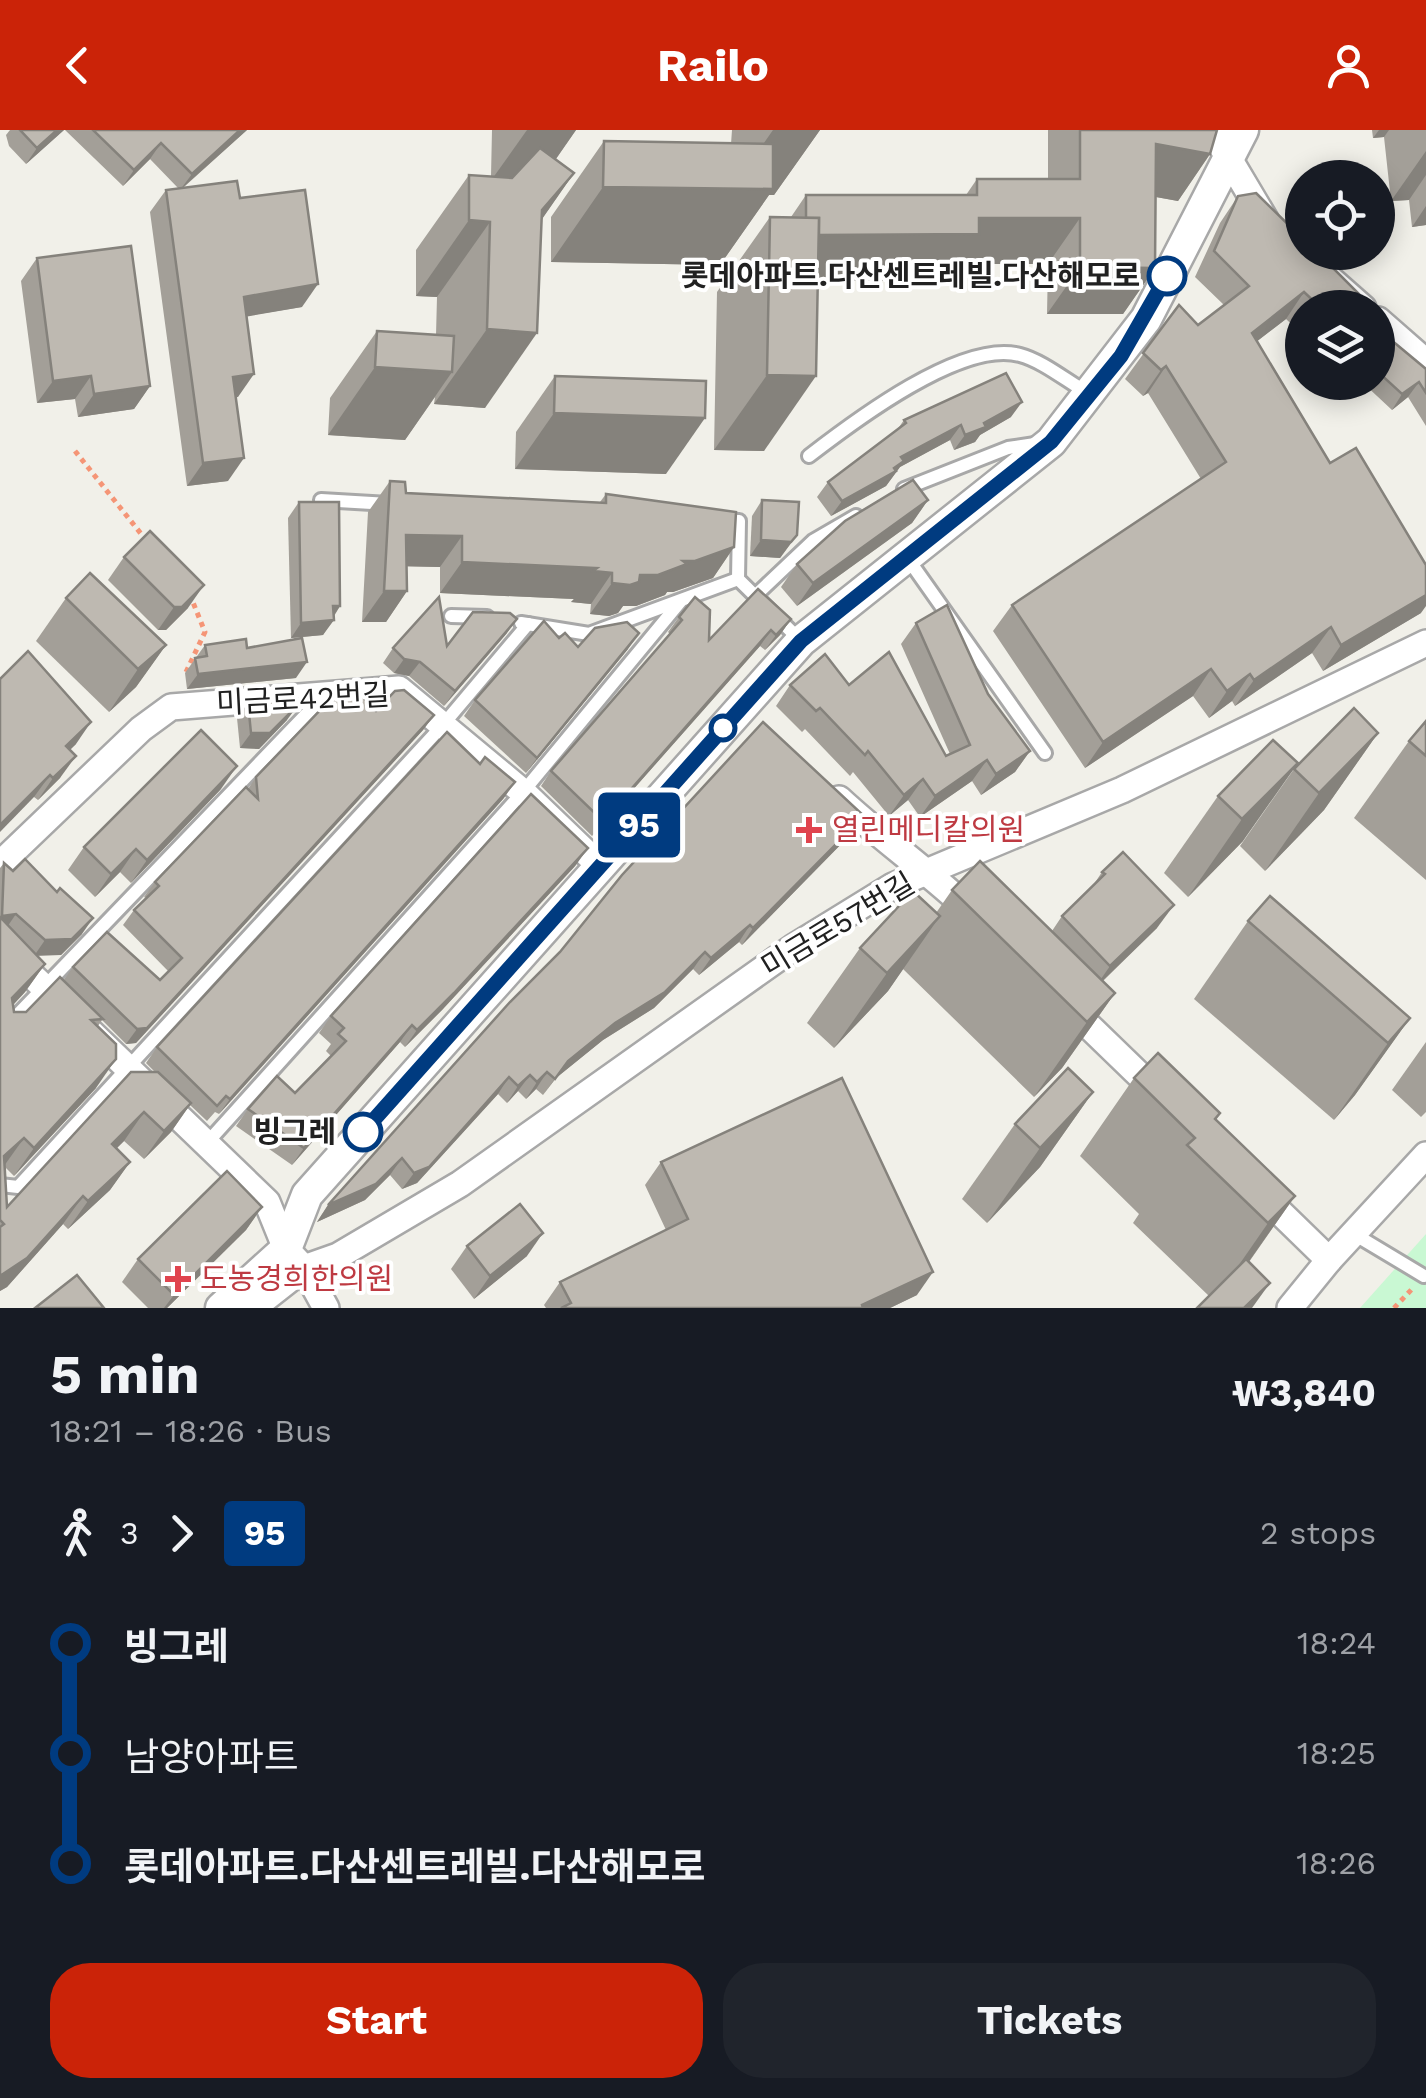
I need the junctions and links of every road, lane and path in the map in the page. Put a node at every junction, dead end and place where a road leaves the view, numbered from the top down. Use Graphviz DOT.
graph roads {
  1 [pos="1212,130"];
  2 [pos="1236,143"];
  3 [pos="1284,238"];
  4 [pos="1319,270"];
  5 [pos="1342,290"];
  6 [pos="1395,335"];
  7 [pos="1426,362"];
  8 [pos="1090,394"];
  9 [pos="1051,442"];
  10 [pos="75,451"];
  11 [pos="809,456"];
  12 [pos="890,497"];
  13 [pos="320,500"];
  14 [pos="400,504"];
  15 [pos="874,506"];
  16 [pos="699,519"];
  17 [pos="155,552"];
  18 [pos="906,556"];
  19 [pos="738,579"];
  20 [pos="190,594"];
  21 [pos="756,595"];
  22 [pos="680,602"];
  23 [pos="451,616"];
  24 [pos="496,617"];
  25 [pos="512,620"];
  26 [pos="528,624"];
  27 [pos="801,641"];
  28 [pos="1426,643"];
  29 [pos="323,697"];
  30 [pos="171,707"];
  31 [pos="442,726"];
  32 [pos="1045,753"];
  33 [pos="826,787"];
  34 [pos="523,792"];
  35 [pos="0,864"];
  36 [pos="601,867"];
  37 [pos="929,870"];
  38 [pos="989,929"];
  39 [pos="0,946"];
  40 [pos="1046,984"];
  41 [pos="43,988"];
  42 [pos="0,1033"];
  43 [pos="124,1067"];
  44 [pos="1173,1108"];
  45 [pos="204,1146"];
  46 [pos="1426,1155"];
  47 [pos="1244,1178"];
  48 [pos="0,1185"];
  49 [pos="1354,1234"];
  50 [pos="295,1259"];
  51 [pos="1330,1260"];
  52 [pos="1424,1276"];
  53 [pos="220,1308"];
  54 [pos="253,1308"];
  55 [pos="326,1308"];
  56 [pos="1290,1308"];
  1 -- 2 [label="street"];
  2 -- 3 [label="street"];
  2 -- 8 [label="street"];
  4 -- 5 [label="street"];
  6 -- 7 [label="street"];
  8 -- 9 [label="street"];
  8 -- 11 [label="lane"];
  9 -- 12 [label="lane"];
  9 -- 18 [label="street"];
  10 -- 17 [label="path"];
  13 -- 14 [label="lane"];
  15 -- 21 [label="lane"];
  16 -- 19 [label="lane"];
  18 -- 27 [label="street"];
  18 -- 32 [label="lane"];
  19 -- 21 [label="lane"];
  19 -- 22 [label="lane"];
  20 -- 30 [label="path"];
  21 -- 27 [label="lane"];
  22 -- 26 [label="lane"];
  22 -- 34 [label="lane"];
  23 -- 24 [label="lane"];
  25 -- 26 [label="lane"];
  26 -- 31 [label="lane"];
  27 -- 36 [label="street"];
  28 -- 37 [label="street, 미금로57번길"];
  29 -- 30 [label="street, 미금로42번길"];
  29 -- 31 [label="street, 미금로42번길"];
  29 -- 41 [label="lane"];
  30 -- 35 [label="street"];
  31 -- 34 [label="street, 미금로42번길"];
  31 -- 43 [label="lane"];
  33 -- 37 [label="street"];
  34 -- 36 [label="street, 미금로42번길"];
  34 -- 45 [label="lane"];
  36 -- 50 [label="street"];
  37 -- 38 [label="street"];
  37 -- 50 [label="street, 미금로57번길"];
  39 -- 41 [label="street"];
  40 -- 44 [label="street"];
  41 -- 42 [label="lane"];
  41 -- 43 [label="street"];
  43 -- 45 [label="street"];
  43 -- 48 [label="lane"];
  45 -- 50 [label="street"];
  46 -- 49 [label="street"];
  47 -- 51 [label="street"];
  49 -- 51 [label="street"];
  49 -- 52 [label="lane"];
  50 -- 53 [label="street"];
  50 -- 54 [label="street"];
  50 -- 55 [label="street"];
  51 -- 56 [label="street"];
}
